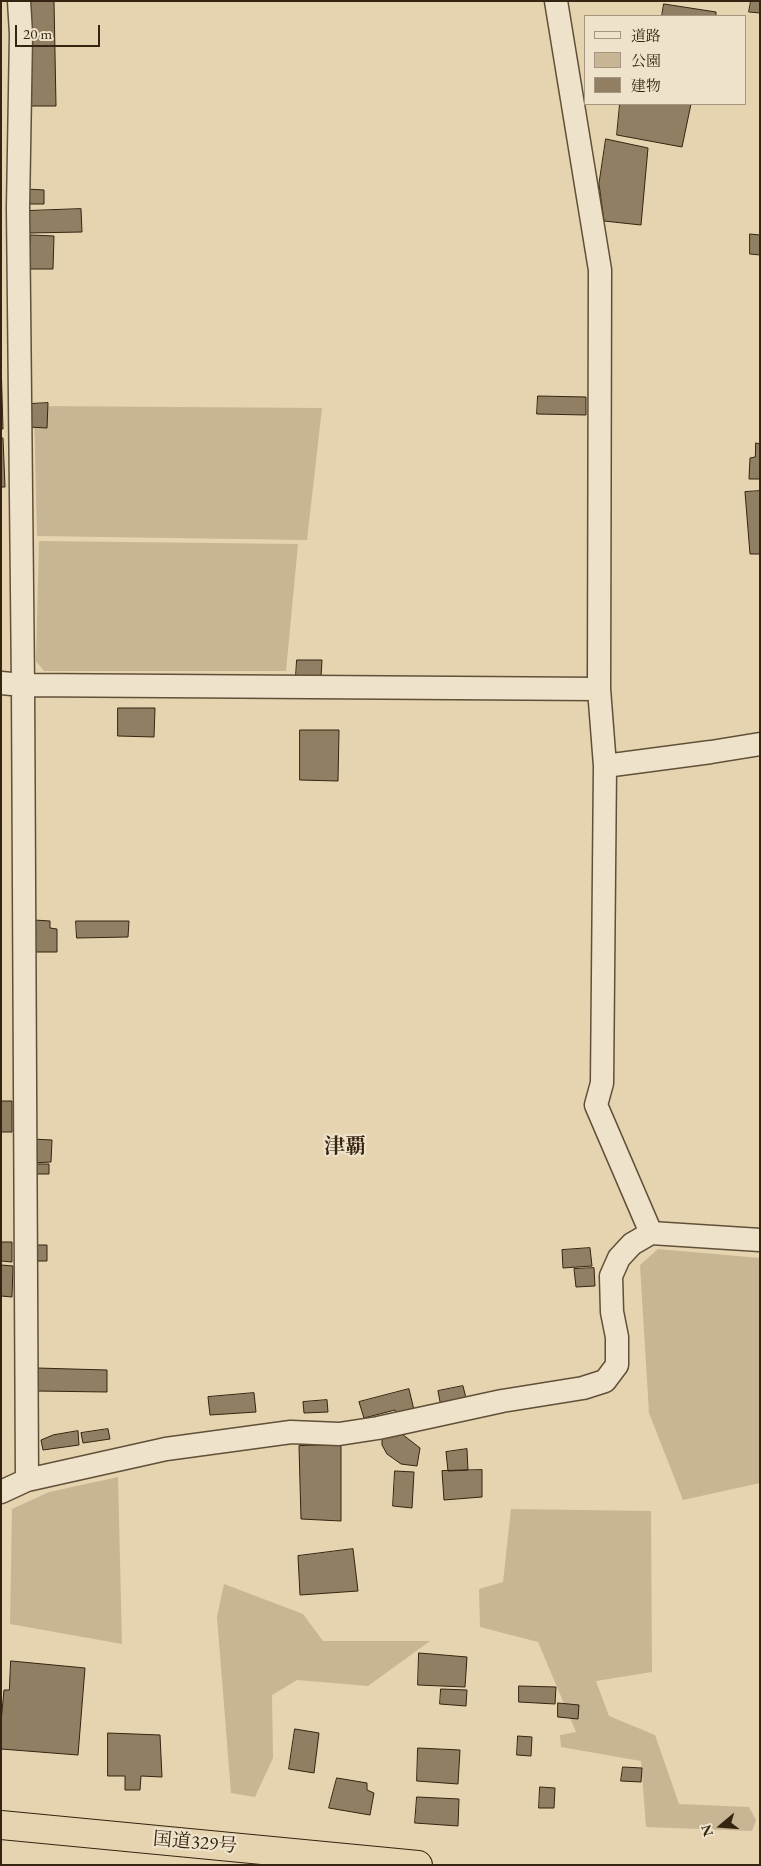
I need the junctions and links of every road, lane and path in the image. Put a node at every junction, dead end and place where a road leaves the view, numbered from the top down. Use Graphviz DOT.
graph roads {
  1 [pos="19,1"];
  2 [pos="556,1"];
  3 [pos="1,683"];
  4 [pos="23,684"];
  5 [pos="599,689"];
  6 [pos="760,744"];
  7 [pos="605,766"];
  8 [pos="651,1233"];
  9 [pos="760,1240"];
  10 [pos="27,1480"];
  11 [pos="1,1492"];
  12 [pos="1,1825"];
  13 [pos="403,1864"];
  1 -- 4 [label="street"];
  2 -- 5 [label="street"];
  3 -- 4 [label="street"];
  4 -- 5 [label="street"];
  4 -- 10 [label="street"];
  5 -- 7 [label="street"];
  6 -- 7 [label="street"];
  7 -- 8 [label="street"];
  8 -- 9 [label="street"];
  8 -- 10 [label="street"];
  10 -- 11 [label="street"];
  12 -- 13 [label="highway, 国道329号"];
}
